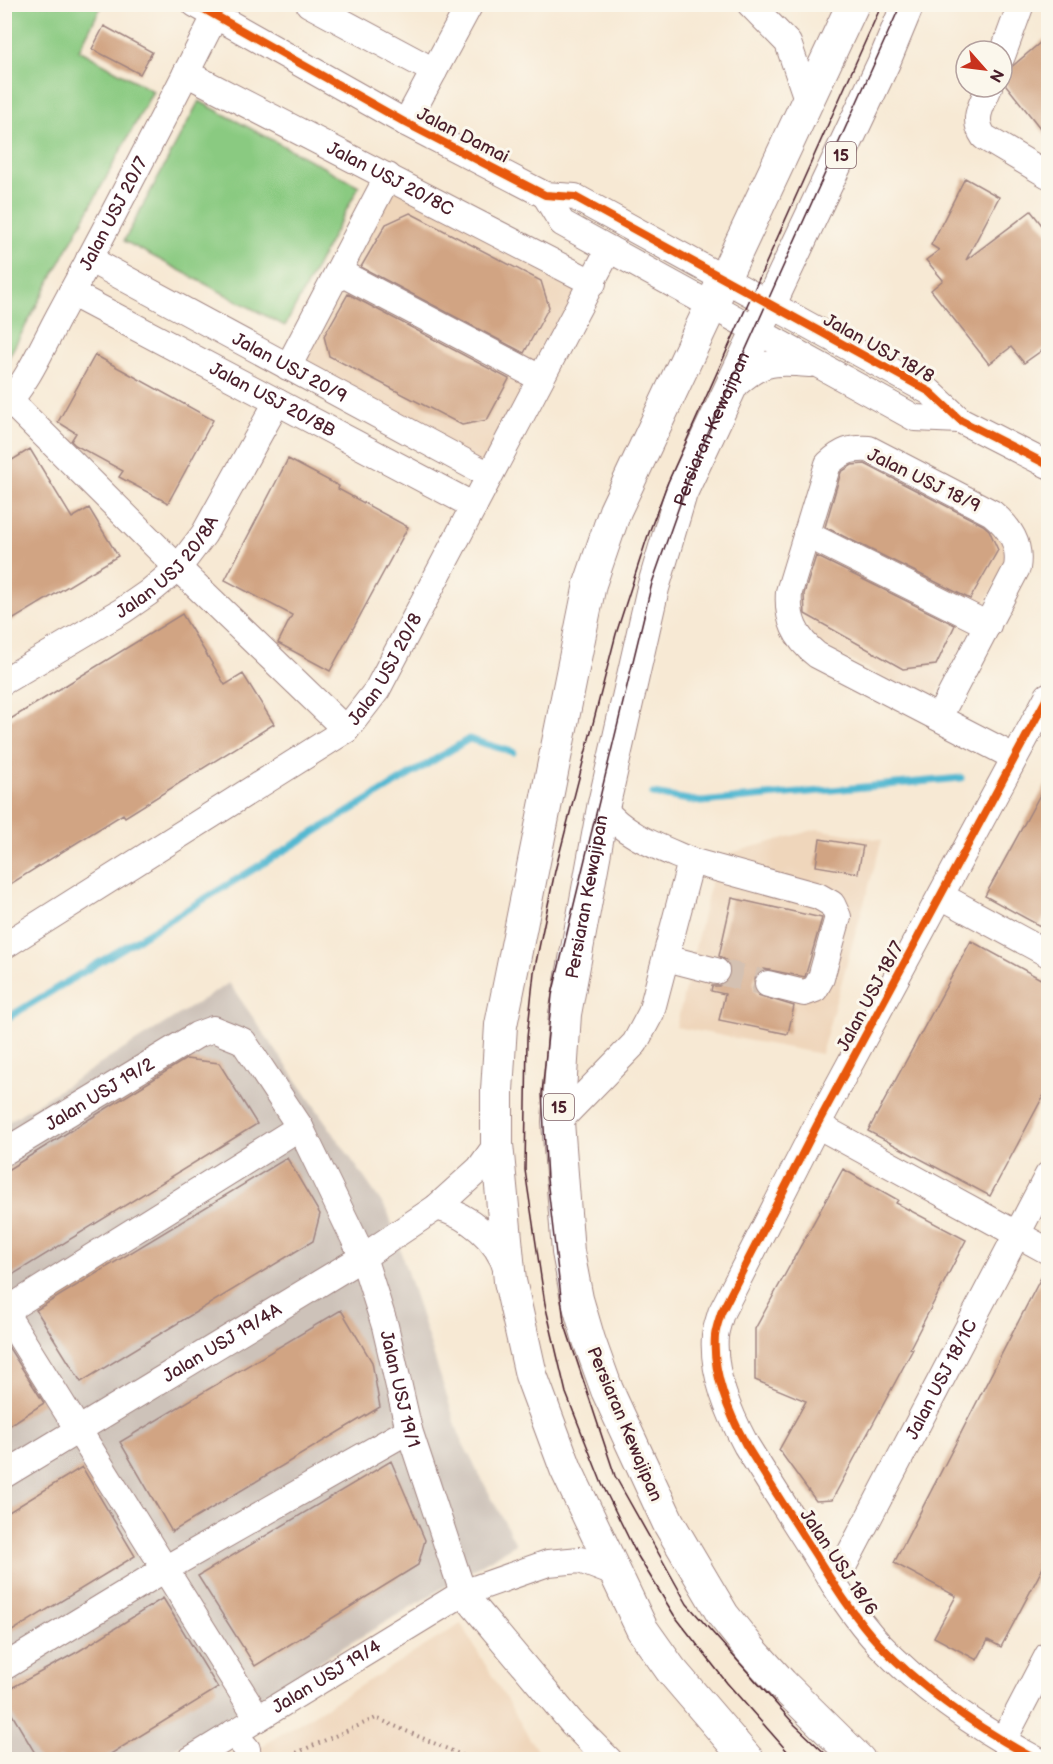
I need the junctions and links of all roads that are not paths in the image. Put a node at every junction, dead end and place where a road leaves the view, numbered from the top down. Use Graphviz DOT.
graph roads {
  1 [pos="309,4"];
  2 [pos="470,4"];
  3 [pos="750,4"];
  4 [pos="853,4"];
  5 [pos="908,4"];
  6 [pos="1021,4"];
  7 [pos="205,10"];
  8 [pos="1008,39"];
  9 [pos="434,71"];
  10 [pos="186,73"];
  11 [pos="984,99"];
  12 [pos="808,102"];
  13 [pos="406,123"];
  14 [pos="1048,175"];
  15 [pos="388,176"];
  16 [pos="545,195"];
  17 [pos="609,249"];
  18 [pos="89,259"];
  19 [pos="339,272"];
  20 [pos="592,283"];
  21 [pos="717,292"];
  22 [pos="71,293"];
  23 [pos="764,318"];
  24 [pos="820,365"];
  25 [pos="288,367"];
  26 [pos="540,378"];
  27 [pos="730,390"];
  28 [pos="277,402"];
  29 [pos="7,403"];
  30 [pos="960,420"];
  31 [pos="1048,465"];
  32 [pos="489,475"];
  33 [pos="474,506"];
  34 [pos="806,534"];
  35 [pos="178,568"];
  36 [pos="988,625"];
  37 [pos="4,681"];
  38 [pos="1048,700"];
  39 [pos="939,717"];
  40 [pos="346,730"];
  41 [pos="1014,757"];
  42 [pos="603,808"];
  43 [pos="691,861"];
  44 [pos="941,896"];
  45 [pos="4,945"];
  46 [pos="1048,954"];
  47 [pos="666,958"];
  48 [pos="716,971"];
  49 [pos="768,984"];
  50 [pos="197,1035"];
  51 [pos="558,1122"];
  52 [pos="817,1125"];
  53 [pos="300,1127"];
  54 [pos="496,1144"];
  55 [pos="4,1152"];
  56 [pos="1048,1174"];
  57 [pos="437,1207"];
  58 [pos="1017,1234"];
  59 [pos="1048,1251"];
  60 [pos="363,1257"];
  61 [pos="510,1281"];
  62 [pos="5,1312"];
  63 [pos="721,1313"];
  64 [pos="79,1430"];
  65 [pos="409,1430"];
  66 [pos="4,1475"];
  67 [pos="165,1569"];
  68 [pos="614,1574"];
  69 [pos="834,1584"];
  70 [pos="463,1593"];
  71 [pos="1048,1655"];
  72 [pos="4,1667"];
  73 [pos="258,1718"];
  74 [pos="233,1733"];
  75 [pos="1003,1741"];
  76 [pos="190,1760"];
  77 [pos="248,1760"];
  78 [pos="609,1760"];
  79 [pos="748,1760"];
  80 [pos="859,1760"];
  81 [pos="1037,1760"];
  1 -- 9 [label="street"];
  2 -- 9 [label="street"];
  3 -- 12 [label="street"];
  4 -- 12 [label="main road"];
  5 -- 23 [label="main road, Persiaran Kewajipan / 15"];
  6 -- 8 [label="street"];
  7 -- 10 [label="street, Jalan USJ 20/7"];
  7 -- 13 [label="street, Jalan Damai"];
  9 -- 13 [label="street"];
  10 -- 15 [label="street, Jalan USJ 20/8C"];
  10 -- 18 [label="street, Jalan USJ 20/7"];
  11 -- 14 [label="street"];
  12 -- 21 [label="main road"];
  13 -- 16 [label="street, Jalan Damai"];
  15 -- 19 [label="street"];
  15 -- 20 [label="street, Jalan USJ 20/8C"];
  16 -- 17 [label="street, Jalan Damai"];
  16 -- 21 [label="street, Jalan Damai"];
  17 -- 20 [label="street, Jalan USJ 20/8"];
  17 -- 21 [label="street, Jalan Damai"];
  18 -- 22 [label="street, Jalan USJ 20/7"];
  18 -- 25 [label="street, Jalan USJ 20/9"];
  19 -- 25 [label="street"];
  19 -- 26 [label="street"];
  20 -- 26 [label="street, Jalan USJ 20/8"];
  21 -- 23 [label="street, Jalan Damai"];
  21 -- 54 [label="main road"];
  22 -- 28 [label="street, Jalan USJ 20/8B"];
  22 -- 29 [label="street, Jalan USJ 20/7"];
  23 -- 24 [label="street, Jalan USJ 18/8"];
  23 -- 27 [label="main road, Persiaran Kewajipan / 15"];
  23 -- 30 [label="street, Jalan USJ 18/8"];
  24 -- 27 [label="street"];
  24 -- 30 [label="street, Jalan USJ 18/8"];
  25 -- 32 [label="street, Jalan USJ 20/9"];
  26 -- 32 [label="street, Jalan USJ 20/8"];
  27 -- 42 [label="main road, Persiaran Kewajipan / 15"];
  28 -- 33 [label="street, Jalan USJ 20/8B"];
  28 -- 35 [label="street, Jalan USJ 20/8A"];
  29 -- 35 [label="street"];
  30 -- 31 [label="street, Jalan USJ 18/8"];
  32 -- 33 [label="street, Jalan USJ 20/8"];
  33 -- 40 [label="street, Jalan USJ 20/8"];
  34 -- 36 [label="street"];
  34 -- 36 [label="street, Jalan USJ 18/9"];
  34 -- 39 [label="street, Jalan USJ 18/9"];
  35 -- 37 [label="street, Jalan USJ 20/8A"];
  35 -- 40 [label="street"];
  36 -- 39 [label="street, Jalan USJ 18/9"];
  38 -- 41 [label="street, Jalan USJ 18/7"];
  39 -- 41 [label="street, Jalan USJ 18/9"];
  40 -- 45 [label="street, Jalan USJ 20/8"];
  41 -- 44 [label="street, Jalan USJ 18/7"];
  42 -- 43 [label="street"];
  42 -- 51 [label="main road, Persiaran Kewajipan / 15"];
  43 -- 47 [label="street"];
  43 -- 49 [label="street"];
  44 -- 46 [label="street"];
  44 -- 52 [label="street, Jalan USJ 18/7"];
  47 -- 48 [label="street"];
  47 -- 51 [label="street"];
  50 -- 53 [label="street, Jalan USJ 19/1"];
  50 -- 55 [label="street, Jalan USJ 19/2"];
  51 -- 80 [label="main road, Persiaran Kewajipan / 15"];
  52 -- 58 [label="street"];
  52 -- 63 [label="street, Jalan USJ 18/7"];
  53 -- 60 [label="street, Jalan USJ 19/1"];
  53 -- 62 [label="street"];
  54 -- 57 [label="street, Jalan USJ 19/4A"];
  54 -- 61 [label="main road"];
  56 -- 58 [label="street, Jalan USJ 18/1C"];
  57 -- 60 [label="street, Jalan USJ 19/4A"];
  57 -- 61 [label="street"];
  58 -- 59 [label="street"];
  58 -- 69 [label="street, Jalan USJ 18/1C"];
  60 -- 64 [label="street, Jalan USJ 19/4A"];
  60 -- 65 [label="street, Jalan USJ 19/1"];
  61 -- 68 [label="main road"];
  62 -- 64 [label="street"];
  63 -- 69 [label="street, Jalan USJ 18/6"];
  64 -- 66 [label="street, Jalan USJ 19/4A"];
  64 -- 67 [label="street"];
  65 -- 67 [label="street"];
  65 -- 70 [label="street, Jalan USJ 19/1"];
  67 -- 72 [label="street"];
  67 -- 73 [label="street"];
  68 -- 70 [label="street, Jalan USJ 19/4"];
  68 -- 79 [label="main road"];
  69 -- 75 [label="street, Jalan USJ 18/6"];
  70 -- 73 [label="street, Jalan USJ 19/4"];
  70 -- 78 [label="street, Jalan USJ 19/1"];
  71 -- 75 [label="street"];
  73 -- 74 [label="street, Jalan USJ 19/4"];
  74 -- 76 [label="street, Jalan USJ 19/4"];
  74 -- 77 [label="street"];
  75 -- 81 [label="street, Jalan USJ 18/6"];
}
